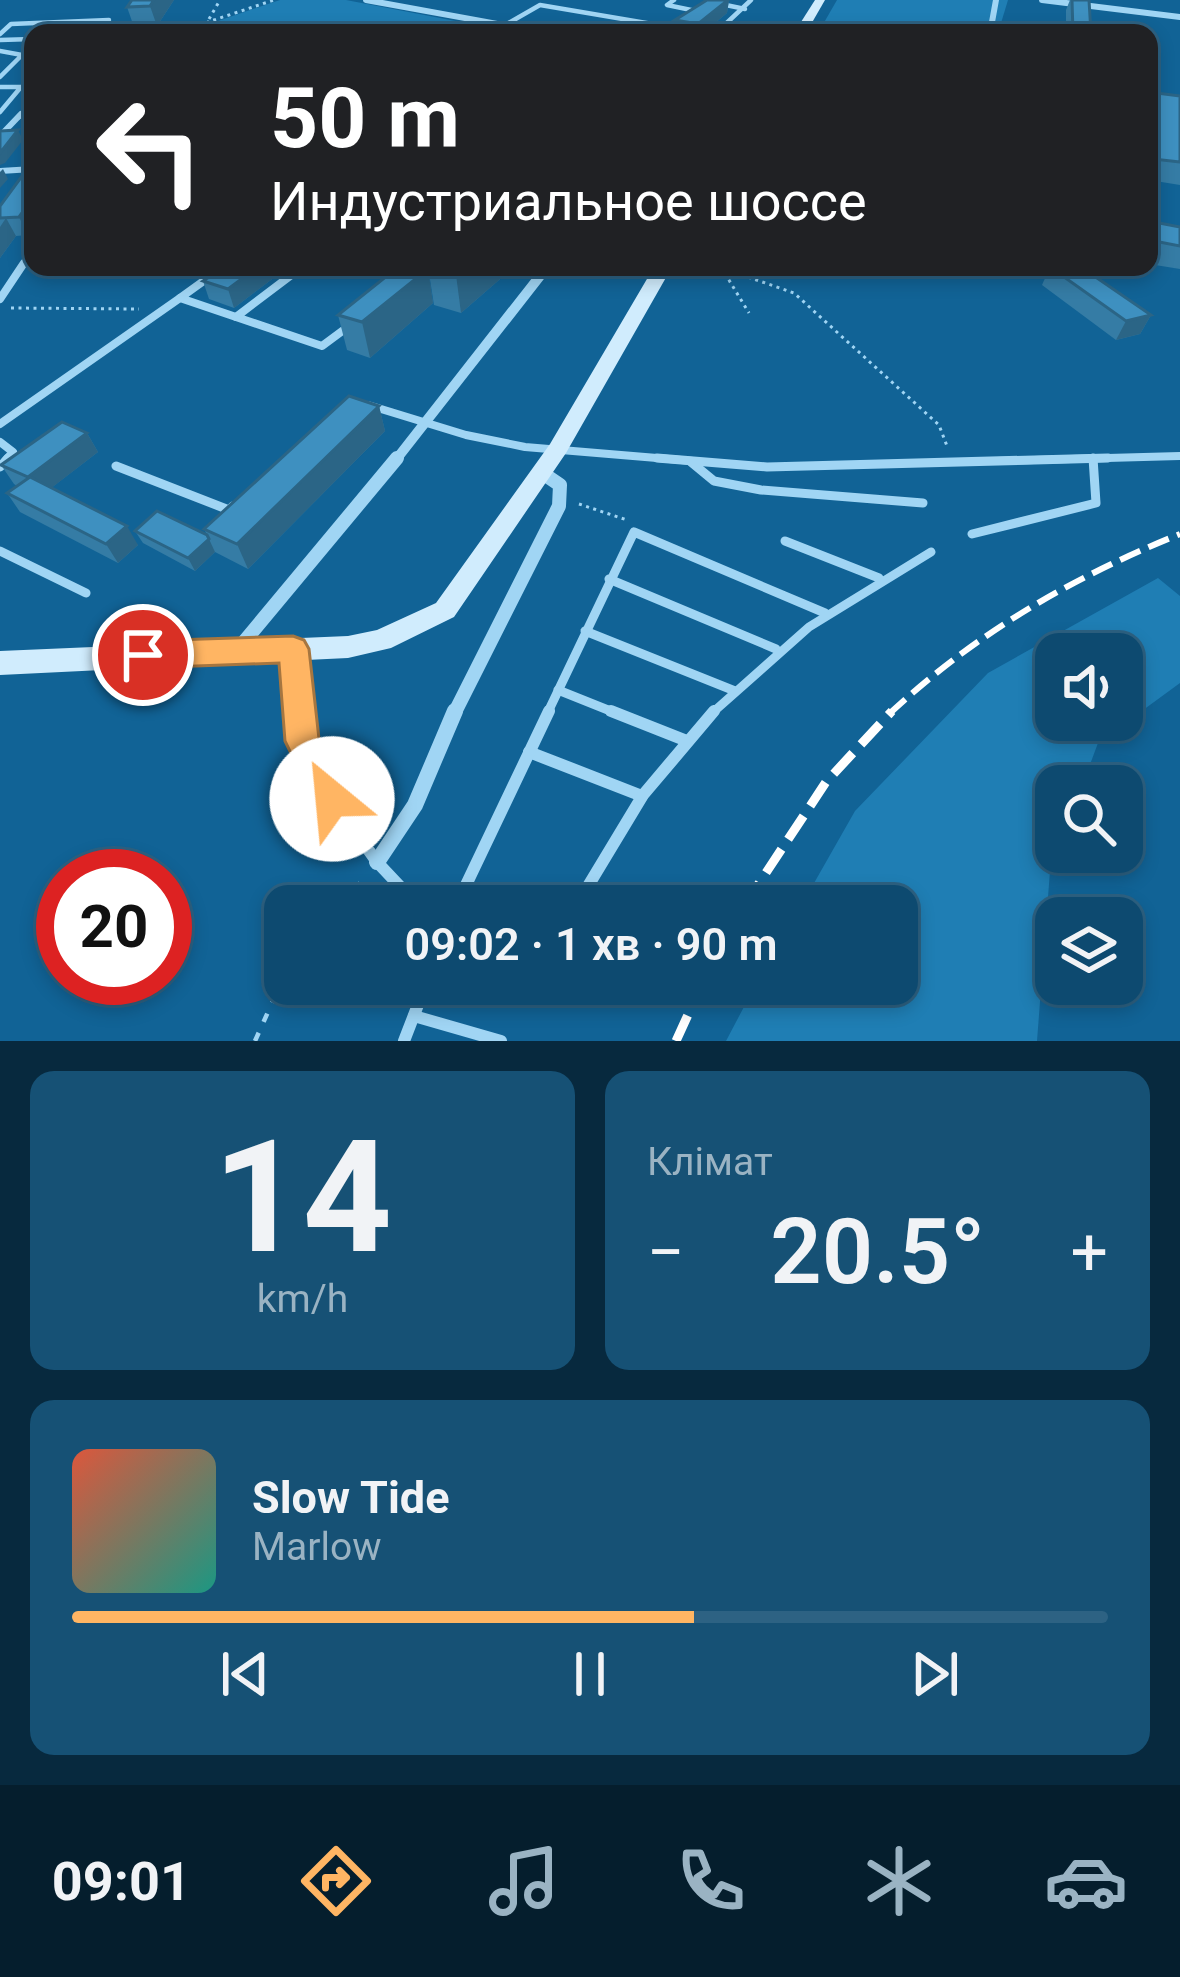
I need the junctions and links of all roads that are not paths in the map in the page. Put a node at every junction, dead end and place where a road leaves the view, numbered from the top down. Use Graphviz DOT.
graph roads {
  1 [pos="366,0"];
  2 [pos="582,0"];
  3 [pos="674,0"];
  4 [pos="752,0"];
  5 [pos="1042,0"];
  6 [pos="726,2"];
  7 [pos="566,8"];
  8 [pos="745,8"];
  9 [pos="696,11"];
  10 [pos="1180,16"];
  11 [pos="109,20"];
  12 [pos="500,24"];
  13 [pos="508,24"];
  14 [pos="654,24"];
  15 [pos="675,24"];
  16 [pos="726,24"];
  17 [pos="0,37"];
  18 [pos="0,51"];
  19 [pos="0,77"];
  20 [pos="0,86"];
  21 [pos="23,111"];
  22 [pos="0,112"];
  23 [pos="0,136"];
  24 [pos="24,263"];
  25 [pos="211,276"];
  26 [pos="290,276"];
  27 [pos="540,276"];
  28 [pos="658,276"];
  29 [pos="180,298"];
  30 [pos="0,299"];
  31 [pos="236,317"];
  32 [pos="358,320"];
  33 [pos="352,406"];
  34 [pos="428,421"];
  35 [pos="0,424"];
  36 [pos="0,442"];
  37 [pos="558,448"];
  38 [pos="1180,456"];
  39 [pos="1093,457"];
  40 [pos="690,461"];
  41 [pos="116,466"];
  42 [pos="0,467"];
  43 [pos="541,472"];
  44 [pos="245,496"];
  45 [pos="923,503"];
  46 [pos="972,535"];
  47 [pos="785,541"];
  48 [pos="0,550"];
  49 [pos="931,552"];
  50 [pos="879,578"];
  51 [pos="609,579"];
  52 [pos="86,593"];
  53 [pos="825,613"];
  54 [pos="585,632"];
  55 [pos="238,649"];
  56 [pos="293,649"];
  57 [pos="776,649"];
  58 [pos="0,663"];
  59 [pos="557,690"];
  60 [pos="735,691"];
  61 [pos="687,741"];
  62 [pos="530,752"];
  63 [pos="642,796"];
  64 [pos="377,862"];
  65 [pos="399,885"];
  66 [pos="466,885"];
  67 [pos="589,885"];
  68 [pos="418,1005"];
  69 [pos="414,1016"];
  70 [pos="404,1041"];
  71 [pos="501,1041"];
  1 -- 12 [label="street"];
  2 -- 7 [label="lane"];
  3 -- 9 [label="lane"];
  4 -- 8 [label="lane"];
  5 -- 10 [label="street"];
  6 -- 8 [label="lane"];
  6 -- 9 [label="lane"];
  7 -- 13 [label="lane"];
  7 -- 14 [label="lane"];
  8 -- 16 [label="lane"];
  9 -- 15 [label="lane"];
  11 -- 17 [label="lane"];
  18 -- 19 [label="lane"];
  20 -- 22 [label="lane"];
  21 -- 22 [label="lane"];
  21 -- 23 [label="lane"];
  24 -- 30 [label="lane"];
  25 -- 29 [label="lane"];
  26 -- 31 [label="lane"];
  27 -- 34 [label="street"];
  28 -- 37 [label="main road"];
  29 -- 31 [label="lane"];
  29 -- 35 [label="lane"];
  31 -- 32 [label="lane"];
  33 -- 34 [label="lane"];
  34 -- 37 [label="lane"];
  34 -- 55 [label="street"];
  36 -- 42 [label="lane"];
  37 -- 40 [label="lane"];
  37 -- 43 [label="main road"];
  38 -- 39 [label="lane"];
  39 -- 40 [label="lane"];
  39 -- 46 [label="lane"];
  40 -- 45 [label="lane"];
  41 -- 44 [label="lane"];
  43 -- 56 [label="main road"];
  43 -- 64 [label="street"];
  47 -- 50 [label="lane"];
  48 -- 52 [label="lane"];
  49 -- 50 [label="lane"];
  50 -- 53 [label="lane"];
  51 -- 53 [label="lane"];
  51 -- 54 [label="lane"];
  51 -- 57 [label="lane"];
  53 -- 57 [label="lane"];
  54 -- 59 [label="lane"];
  54 -- 60 [label="lane"];
  55 -- 56 [label="main road"];
  55 -- 58 [label="main road"];
  56 -- 64 [label="lane"];
  57 -- 60 [label="lane"];
  59 -- 61 [label="lane"];
  59 -- 62 [label="lane"];
  60 -- 61 [label="lane"];
  61 -- 63 [label="lane"];
  62 -- 63 [label="lane"];
  62 -- 66 [label="lane"];
  63 -- 67 [label="lane"];
  64 -- 65 [label="lane"];
  68 -- 69 [label="lane"];
  69 -- 70 [label="lane"];
  69 -- 71 [label="lane"];
}
